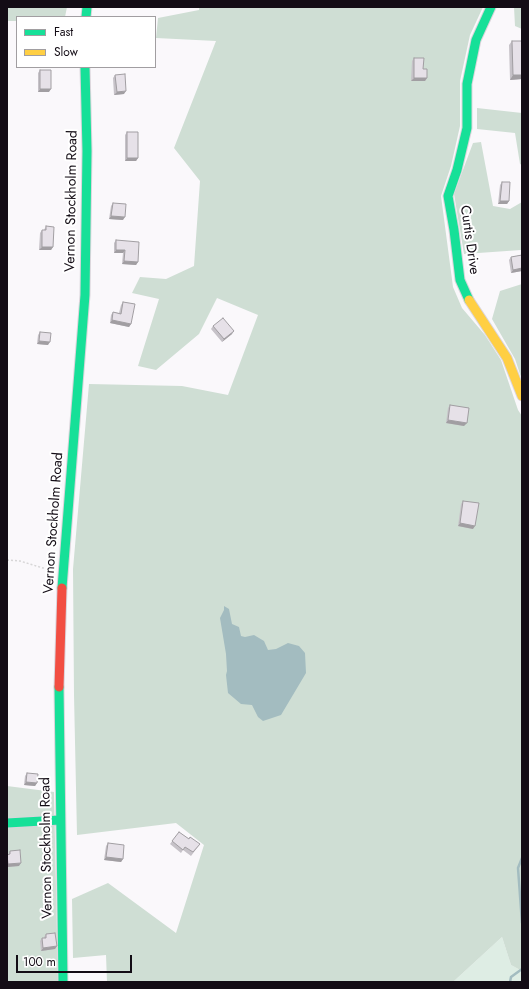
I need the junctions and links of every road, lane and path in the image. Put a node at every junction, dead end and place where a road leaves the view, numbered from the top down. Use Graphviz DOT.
graph roads {
  1 [pos="491,7"];
  2 [pos="86,68"];
  3 [pos="522,396"];
  4 [pos="7,560"];
  5 [pos="63,569"];
  6 [pos="60,820"];
  7 [pos="7,823"];
  8 [pos="63,982"];
  1 -- 3 [label="main road, Curtis Drive"];
  2 -- 5 [label="main road, Vernon Stockholm Road"];
  4 -- 5 [label="path"];
  5 -- 6 [label="main road, Vernon Stockholm Road"];
  6 -- 7 [label="main road"];
  6 -- 8 [label="main road, Vernon Stockholm Road"];
}
